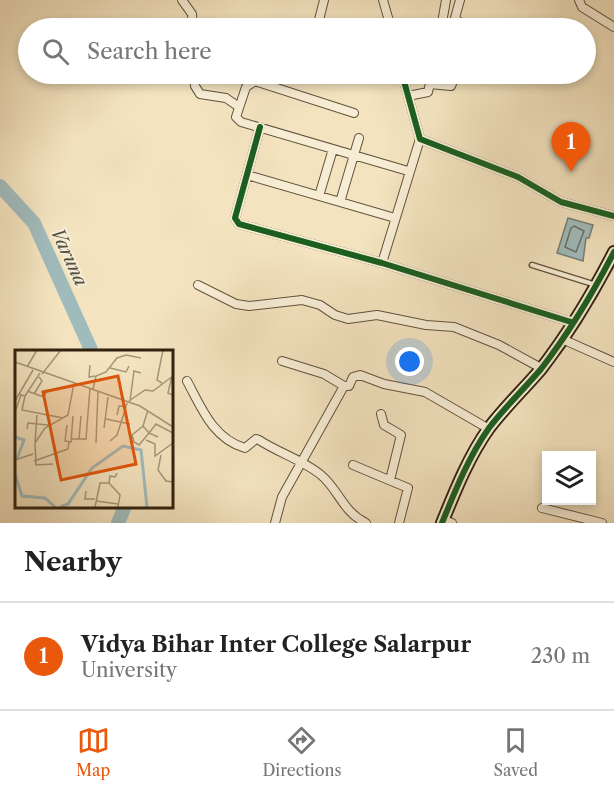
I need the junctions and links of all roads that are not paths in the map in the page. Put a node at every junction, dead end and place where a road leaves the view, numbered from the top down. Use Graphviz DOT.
graph roads {
  1 [pos="182,0"];
  2 [pos="324,0"];
  3 [pos="384,0"];
  4 [pos="446,0"];
  5 [pos="460,0"];
  6 [pos="579,0"];
  7 [pos="192,18"];
  8 [pos="320,18"];
  9 [pos="388,18"];
  10 [pos="443,18"];
  11 [pos="455,18"];
  12 [pos="614,27"];
  13 [pos="195,84"];
  14 [pos="250,84"];
  15 [pos="264,84"];
  16 [pos="405,84"];
  17 [pos="430,84"];
  18 [pos="451,84"];
  19 [pos="408,96"];
  20 [pos="239,107"];
  21 [pos="354,113"];
  22 [pos="260,127"];
  23 [pos="358,138"];
  24 [pos="420,139"];
  25 [pos="333,149"];
  26 [pos="354,156"];
  27 [pos="408,171"];
  28 [pos="247,175"];
  29 [pos="319,196"];
  30 [pos="340,202"];
  31 [pos="614,216"];
  32 [pos="395,218"];
  33 [pos="614,252"];
  34 [pos="382,263"];
  35 [pos="532,265"];
  36 [pos="198,285"];
  37 [pos="597,285"];
  38 [pos="571,322"];
  39 [pos="562,339"];
  40 [pos="282,361"];
  41 [pos="614,362"];
  42 [pos="541,368"];
  43 [pos="187,381"];
  44 [pos="344,386"];
  45 [pos="381,414"];
  46 [pos="489,429"];
  47 [pos="301,461"];
  48 [pos="353,465"];
  49 [pos="390,480"];
  50 [pos="542,508"];
  51 [pos="446,522"];
  52 [pos="275,523"];
  53 [pos="366,523"];
  54 [pos="399,523"];
  55 [pos="602,523"];
  1 -- 7 [label="street"];
  2 -- 8 [label="street"];
  3 -- 9 [label="street"];
  4 -- 10 [label="street"];
  5 -- 11 [label="street"];
  6 -- 12 [label="street"];
  13 -- 20 [label="street"];
  14 -- 20 [label="street"];
  15 -- 21 [label="street"];
  16 -- 19 [label="street"];
  17 -- 18 [label="street"];
  17 -- 19 [label="street"];
  19 -- 24 [label="street"];
  20 -- 22 [label="street"];
  22 -- 25 [label="street"];
  22 -- 28 [label="street"];
  23 -- 26 [label="street"];
  24 -- 27 [label="street"];
  24 -- 31 [label="street"];
  25 -- 26 [label="street"];
  25 -- 29 [label="street"];
  26 -- 27 [label="street"];
  26 -- 30 [label="street"];
  27 -- 32 [label="street"];
  28 -- 29 [label="street"];
  28 -- 34 [label="street"];
  29 -- 30 [label="street"];
  30 -- 32 [label="street"];
  32 -- 34 [label="street"];
  33 -- 37 [label="street"];
  34 -- 38 [label="street"];
  35 -- 37 [label="lane"];
  36 -- 42 [label="street"];
  37 -- 38 [label="street"];
  38 -- 39 [label="street"];
  39 -- 41 [label="street"];
  39 -- 42 [label="street"];
  40 -- 44 [label="street"];
  42 -- 46 [label="street"];
  43 -- 47 [label="street"];
  44 -- 46 [label="street"];
  44 -- 47 [label="street"];
  45 -- 49 [label="street"];
  46 -- 51 [label="street"];
  47 -- 52 [label="street"];
  47 -- 53 [label="street"];
  48 -- 49 [label="street"];
  49 -- 54 [label="street"];
  50 -- 55 [label="street"];
}
